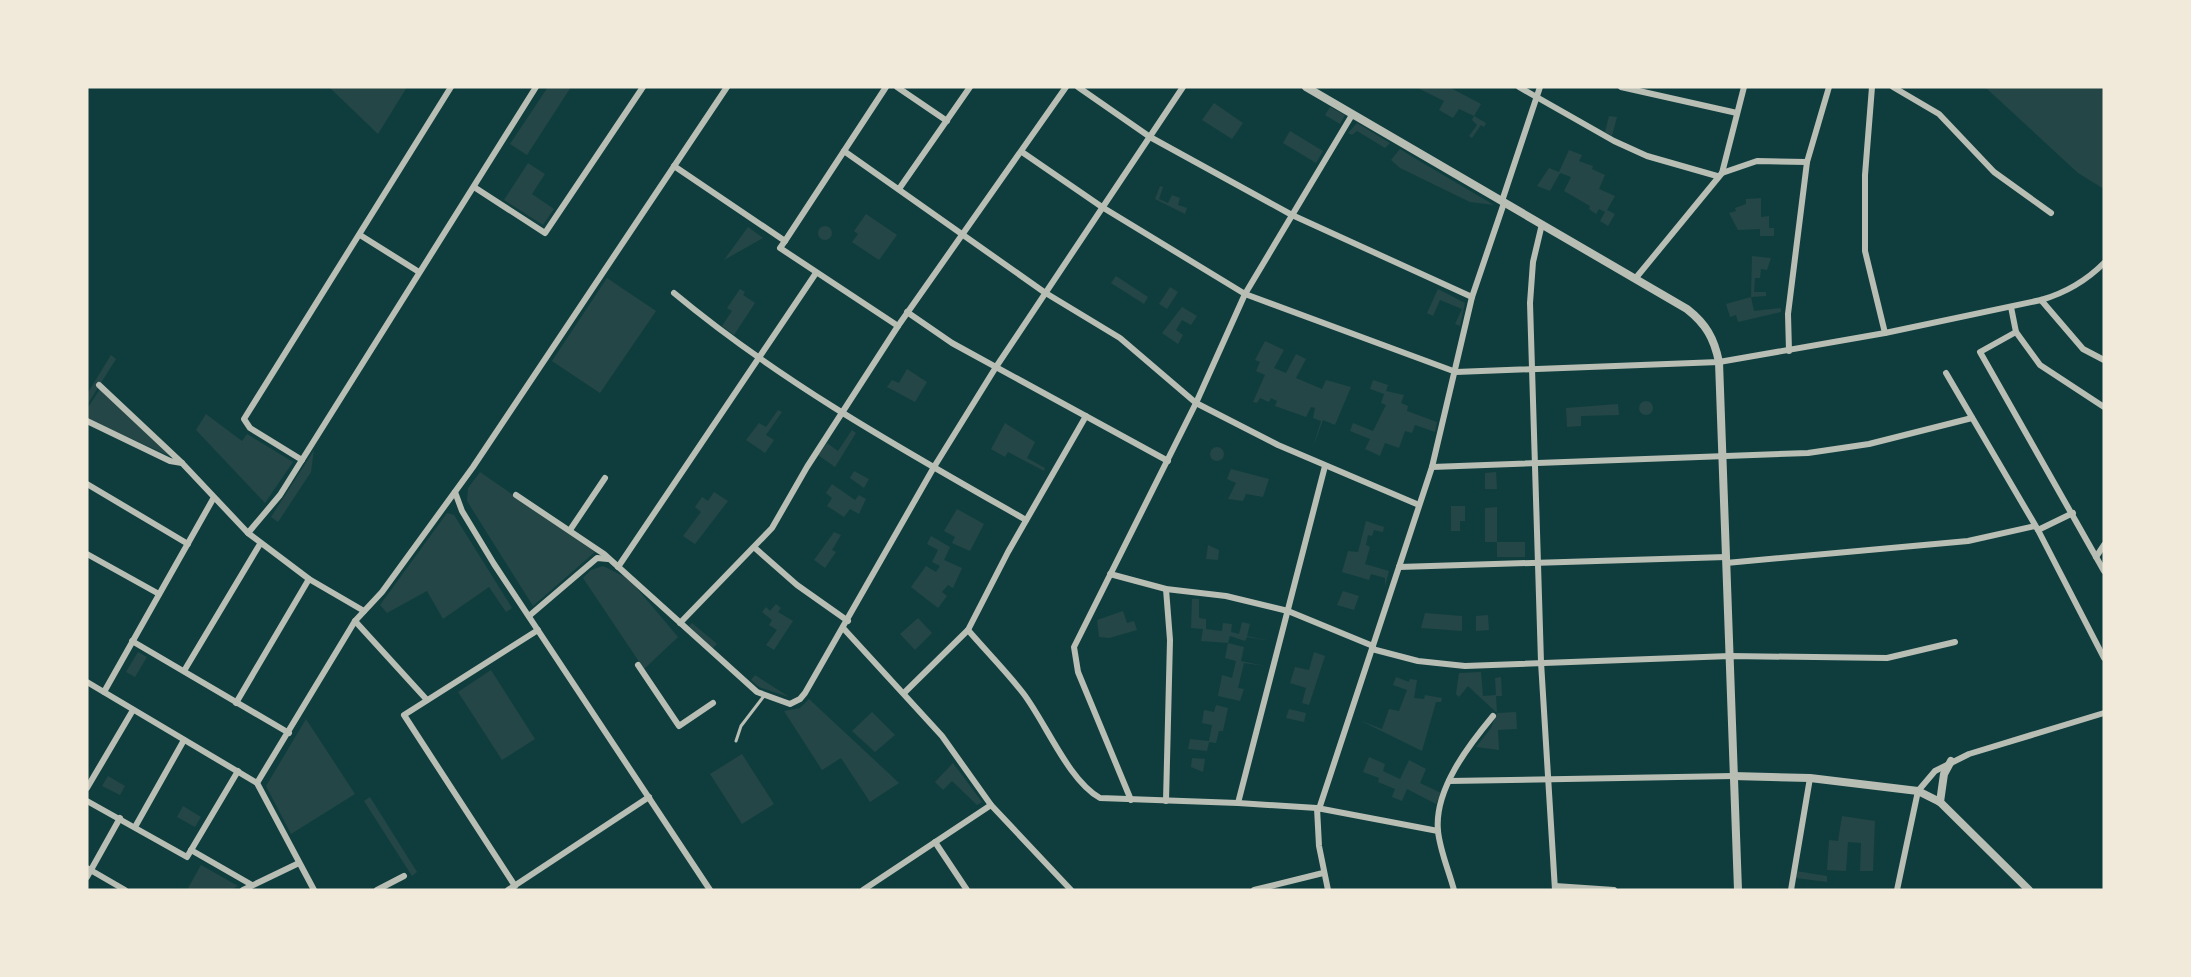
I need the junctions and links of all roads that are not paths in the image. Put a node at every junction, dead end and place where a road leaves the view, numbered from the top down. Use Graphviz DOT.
graph roads {
  1 [pos="451,87"];
  2 [pos="536,87"];
  3 [pos="643,87"];
  4 [pos="728,87"];
  5 [pos="886,87"];
  6 [pos="897,87"];
  7 [pos="970,87"];
  8 [pos="1066,87"];
  9 [pos="1078,87"];
  10 [pos="1183,87"];
  11 [pos="1306,87"];
  12 [pos="1519,87"];
  13 [pos="1540,87"];
  14 [pos="1621,87"];
  15 [pos="1744,87"];
  16 [pos="1829,87"];
  17 [pos="1872,87"];
  18 [pos="1893,87"];
  19 [pos="1536,96"];
  20 [pos="1737,113"];
  21 [pos="1352,115"];
  22 [pos="947,121"];
  23 [pos="1150,137"];
  24 [pos="844,151"];
  25 [pos="1022,152"];
  26 [pos="1807,162"];
  27 [pos="674,166"];
  28 [pos="1720,175"];
  29 [pos="474,187"];
  30 [pos="899,189"];
  31 [pos="1503,202"];
  32 [pos="1102,207"];
  33 [pos="2051,213"];
  34 [pos="1292,215"];
  35 [pos="1542,224"];
  36 [pos="360,235"];
  37 [pos="963,236"];
  38 [pos="785,241"];
  39 [pos="2104,263"];
  40 [pos="419,272"];
  41 [pos="816,273"];
  42 [pos="1635,279"];
  43 [pos="1044,292"];
  44 [pos="674,293"];
  45 [pos="1245,294"];
  46 [pos="1473,297"];
  47 [pos="2042,300"];
  48 [pos="2011,306"];
  49 [pos="908,312"];
  50 [pos="898,326"];
  51 [pos="2016,332"];
  52 [pos="1885,333"];
  53 [pos="1789,351"];
  54 [pos="760,359"];
  55 [pos="2104,360"];
  56 [pos="1719,362"];
  57 [pos="996,367"];
  58 [pos="1532,368"];
  59 [pos="1456,372"];
  60 [pos="1946,373"];
  61 [pos="99,385"];
  62 [pos="1196,403"];
  63 [pos="2104,406"];
  64 [pos="842,413"];
  65 [pos="1086,416"];
  66 [pos="1972,418"];
  67 [pos="87,421"];
  68 [pos="1723,458"];
  69 [pos="302,460"];
  70 [pos="1168,461"];
  71 [pos="182,463"];
  72 [pos="1536,465"];
  73 [pos="1325,466"];
  74 [pos="934,467"];
  75 [pos="1432,467"];
  76 [pos="605,478"];
  77 [pos="87,484"];
  78 [pos="455,491"];
  79 [pos="516,495"];
  80 [pos="213,499"];
  81 [pos="1419,505"];
  82 [pos="2073,513"];
  83 [pos="1026,520"];
  84 [pos="2037,528"];
  85 [pos="570,530"];
  86 [pos="248,533"];
  87 [pos="188,544"];
  88 [pos="260,544"];
  89 [pos="2104,545"];
  90 [pos="755,548"];
  91 [pos="87,554"];
  92 [pos="2096,557"];
  93 [pos="1726,560"];
  94 [pos="612,561"];
  95 [pos="1538,565"];
  96 [pos="618,567"];
  97 [pos="1399,567"];
  98 [pos="2104,571"];
  99 [pos="1110,574"];
  100 [pos="309,579"];
  101 [pos="1166,589"];
  102 [pos="159,594"];
  103 [pos="364,611"];
  104 [pos="1288,611"];
  105 [pos="529,616"];
  106 [pos="355,621"];
  107 [pos="848,621"];
  108 [pos="680,623"];
  109 [pos="844,629"];
  110 [pos="538,630"];
  111 [pos="968,630"];
  112 [pos="132,641"];
  113 [pos="1955,642"];
  114 [pos="1373,648"];
  115 [pos="1730,656"];
  116 [pos="2104,658"];
  117 [pos="1541,662"];
  118 [pos="638,665"];
  119 [pos="184,671"];
  120 [pos="87,682"];
  121 [pos="104,692"];
  122 [pos="904,693"];
  123 [pos="764,696"];
  124 [pos="427,700"];
  125 [pos="236,703"];
  126 [pos="713,703"];
  127 [pos="132,710"];
  128 [pos="2104,712"];
  129 [pos="1493,716"];
  130 [pos="288,733"];
  131 [pos="184,740"];
  132 [pos="736,741"];
  133 [pos="1951,761"];
  134 [pos="238,771"];
  135 [pos="1734,776"];
  136 [pos="1810,778"];
  137 [pos="1550,779"];
  138 [pos="1449,781"];
  139 [pos="257,783"];
  140 [pos="87,788"];
  141 [pos="1918,791"];
  142 [pos="649,797"];
  143 [pos="1131,800"];
  144 [pos="87,801"];
  145 [pos="1166,801"];
  146 [pos="1940,802"];
  147 [pos="1238,803"];
  148 [pos="992,805"];
  149 [pos="1318,809"];
  150 [pos="120,818"];
  151 [pos="135,827"];
  152 [pos="1438,831"];
  153 [pos="935,842"];
  154 [pos="191,850"];
  155 [pos="299,862"];
  156 [pos="88,872"];
  157 [pos="1323,873"];
  158 [pos="404,876"];
  159 [pos="252,885"];
  160 [pos="515,886"];
  161 [pos="1555,888"];
  162 [pos="125,890"];
  163 [pos="243,890"];
  164 [pos="315,890"];
  165 [pos="377,890"];
  166 [pos="508,890"];
  167 [pos="710,890"];
  168 [pos="863,890"];
  169 [pos="967,890"];
  170 [pos="1071,890"];
  171 [pos="1254,890"];
  172 [pos="1328,890"];
  173 [pos="1454,890"];
  174 [pos="1614,890"];
  175 [pos="1738,890"];
  176 [pos="1791,890"];
  177 [pos="1897,890"];
  178 [pos="2029,890"];
  1 -- 36 [label="street"];
  2 -- 29 [label="street"];
  3 -- 29 [label="street"];
  4 -- 27 [label="street"];
  5 -- 24 [label="street"];
  6 -- 22 [label="street"];
  7 -- 22 [label="street"];
  8 -- 25 [label="street"];
  9 -- 23 [label="street"];
  10 -- 23 [label="street"];
  11 -- 21 [label="street"];
  12 -- 19 [label="street"];
  13 -- 19 [label="street"];
  14 -- 20 [label="street"];
  15 -- 20 [label="street"];
  16 -- 26 [label="street"];
  17 -- 52 [label="street"];
  18 -- 33 [label="street"];
  19 -- 28 [label="street"];
  19 -- 31 [label="street"];
  20 -- 28 [label="street"];
  21 -- 31 [label="street"];
  21 -- 34 [label="street"];
  22 -- 30 [label="street"];
  23 -- 32 [label="street"];
  23 -- 34 [label="street"];
  24 -- 30 [label="street"];
  24 -- 38 [label="street"];
  25 -- 32 [label="street"];
  25 -- 37 [label="street"];
  26 -- 28 [label="street"];
  26 -- 53 [label="street"];
  27 -- 38 [label="street"];
  27 -- 78 [label="street"];
  28 -- 42 [label="street"];
  29 -- 40 [label="street"];
  30 -- 37 [label="street"];
  31 -- 35 [label="street"];
  31 -- 46 [label="street"];
  32 -- 43 [label="street"];
  32 -- 45 [label="street"];
  34 -- 45 [label="street"];
  34 -- 46 [label="street"];
  35 -- 42 [label="street"];
  35 -- 58 [label="street"];
  36 -- 40 [label="street"];
  36 -- 69 [label="street"];
  37 -- 43 [label="street"];
  37 -- 49 [label="street"];
  38 -- 41 [label="street"];
  39 -- 47 [label="street"];
  40 -- 69 [label="street"];
  41 -- 50 [label="street"];
  41 -- 54 [label="street"];
  42 -- 56 [label="street"];
  43 -- 57 [label="street"];
  43 -- 62 [label="street"];
  44 -- 54 [label="street"];
  45 -- 59 [label="street"];
  45 -- 62 [label="street"];
  46 -- 59 [label="street"];
  47 -- 48 [label="street"];
  47 -- 55 [label="street"];
  48 -- 51 [label="street"];
  48 -- 52 [label="street"];
  49 -- 50 [label="street"];
  49 -- 57 [label="street"];
  50 -- 64 [label="street"];
  51 -- 63 [label="street"];
  51 -- 82 [label="street"];
  52 -- 53 [label="street"];
  53 -- 56 [label="street"];
  54 -- 64 [label="street"];
  54 -- 96 [label="street"];
  56 -- 58 [label="street"];
  56 -- 68 [label="street"];
  57 -- 65 [label="street"];
  57 -- 74 [label="street"];
  58 -- 59 [label="street"];
  58 -- 72 [label="street"];
  59 -- 75 [label="street"];
  60 -- 66 [label="street"];
  61 -- 71 [label="street"];
  62 -- 70 [label="street"];
  62 -- 73 [label="street"];
  64 -- 74 [label="street"];
  64 -- 90 [label="street"];
  65 -- 70 [label="street"];
  65 -- 83 [label="street"];
  66 -- 68 [label="street"];
  66 -- 84 [label="street"];
  67 -- 71 [label="street"];
  68 -- 72 [label="street"];
  68 -- 93 [label="street"];
  69 -- 86 [label="street"];
  70 -- 99 [label="street"];
  71 -- 80 [label="street"];
  72 -- 75 [label="street"];
  72 -- 95 [label="street"];
  73 -- 81 [label="street"];
  73 -- 104 [label="street"];
  74 -- 83 [label="street"];
  74 -- 107 [label="street"];
  75 -- 81 [label="street"];
  76 -- 85 [label="street"];
  77 -- 87 [label="street"];
  78 -- 103 [label="street"];
  78 -- 105 [label="street"];
  79 -- 85 [label="street"];
  80 -- 86 [label="street"];
  80 -- 87 [label="street"];
  81 -- 97 [label="street"];
  82 -- 84 [label="street"];
  82 -- 92 [label="street"];
  83 -- 111 [label="street"];
  84 -- 93 [label="street"];
  84 -- 116 [label="street"];
  85 -- 94 [label="street"];
  86 -- 88 [label="street"];
  87 -- 102 [label="street"];
  88 -- 100 [label="street"];
  88 -- 119 [label="street"];
  89 -- 92 [label="street"];
  90 -- 107 [label="street"];
  90 -- 108 [label="street"];
  91 -- 102 [label="street"];
  92 -- 98 [label="street"];
  93 -- 95 [label="street"];
  93 -- 115 [label="street"];
  94 -- 96 [label="street"];
  94 -- 105 [label="street"];
  95 -- 97 [label="street"];
  95 -- 117 [label="street"];
  96 -- 108 [label="street"];
  97 -- 114 [label="street"];
  99 -- 101 [label="street"];
  99 -- 143 [label="street"];
  100 -- 103 [label="street"];
  100 -- 125 [label="street"];
  101 -- 104 [label="street"];
  101 -- 145 [label="street"];
  102 -- 112 [label="street"];
  103 -- 106 [label="street"];
  104 -- 114 [label="street"];
  104 -- 147 [label="street"];
  105 -- 110 [label="street"];
  106 -- 124 [label="street"];
  106 -- 130 [label="street"];
  107 -- 109 [label="street"];
  108 -- 123 [label="street"];
  109 -- 122 [label="street"];
  109 -- 123 [label="street"];
  110 -- 124 [label="street"];
  110 -- 142 [label="street"];
  111 -- 122 [label="street"];
  111 -- 143 [label="street"];
  112 -- 119 [label="street"];
  112 -- 121 [label="street"];
  113 -- 115 [label="street"];
  114 -- 117 [label="street"];
  114 -- 149 [label="street"];
  115 -- 117 [label="street"];
  115 -- 135 [label="street"];
  117 -- 137 [label="street"];
  118 -- 126 [label="street"];
  119 -- 125 [label="street"];
  120 -- 121 [label="street"];
  121 -- 127 [label="street"];
  122 -- 148 [label="street"];
  123 -- 132 [label="lane"];
  124 -- 160 [label="street"];
  125 -- 130 [label="street"];
  127 -- 131 [label="street"];
  127 -- 140 [label="street"];
  128 -- 133 [label="street"];
  129 -- 138 [label="street"];
  130 -- 139 [label="street"];
  131 -- 134 [label="street"];
  131 -- 151 [label="street"];
  133 -- 141 [label="street"];
  133 -- 146 [label="street"];
  134 -- 139 [label="street"];
  134 -- 154 [label="street"];
  135 -- 136 [label="street"];
  135 -- 137 [label="street"];
  135 -- 175 [label="street"];
  136 -- 141 [label="street"];
  136 -- 176 [label="street"];
  137 -- 138 [label="street"];
  137 -- 161 [label="street"];
  138 -- 152 [label="street"];
  139 -- 155 [label="street"];
  141 -- 146 [label="street"];
  141 -- 177 [label="street"];
  142 -- 160 [label="street"];
  142 -- 167 [label="street"];
  143 -- 145 [label="street"];
  144 -- 150 [label="street"];
  145 -- 147 [label="street"];
  146 -- 178 [label="street"];
  147 -- 149 [label="street"];
  148 -- 153 [label="street"];
  148 -- 170 [label="street"];
  149 -- 152 [label="street"];
  149 -- 157 [label="street"];
  150 -- 151 [label="street"];
  150 -- 156 [label="street"];
  151 -- 154 [label="street"];
  152 -- 173 [label="street"];
  153 -- 168 [label="street"];
  153 -- 169 [label="street"];
  154 -- 159 [label="street"];
  155 -- 159 [label="street"];
  155 -- 164 [label="street"];
  156 -- 162 [label="street"];
  157 -- 171 [label="street"];
  157 -- 172 [label="street"];
  158 -- 165 [label="street"];
  159 -- 163 [label="street"];
  160 -- 166 [label="street"];
  161 -- 174 [label="street"];
}
